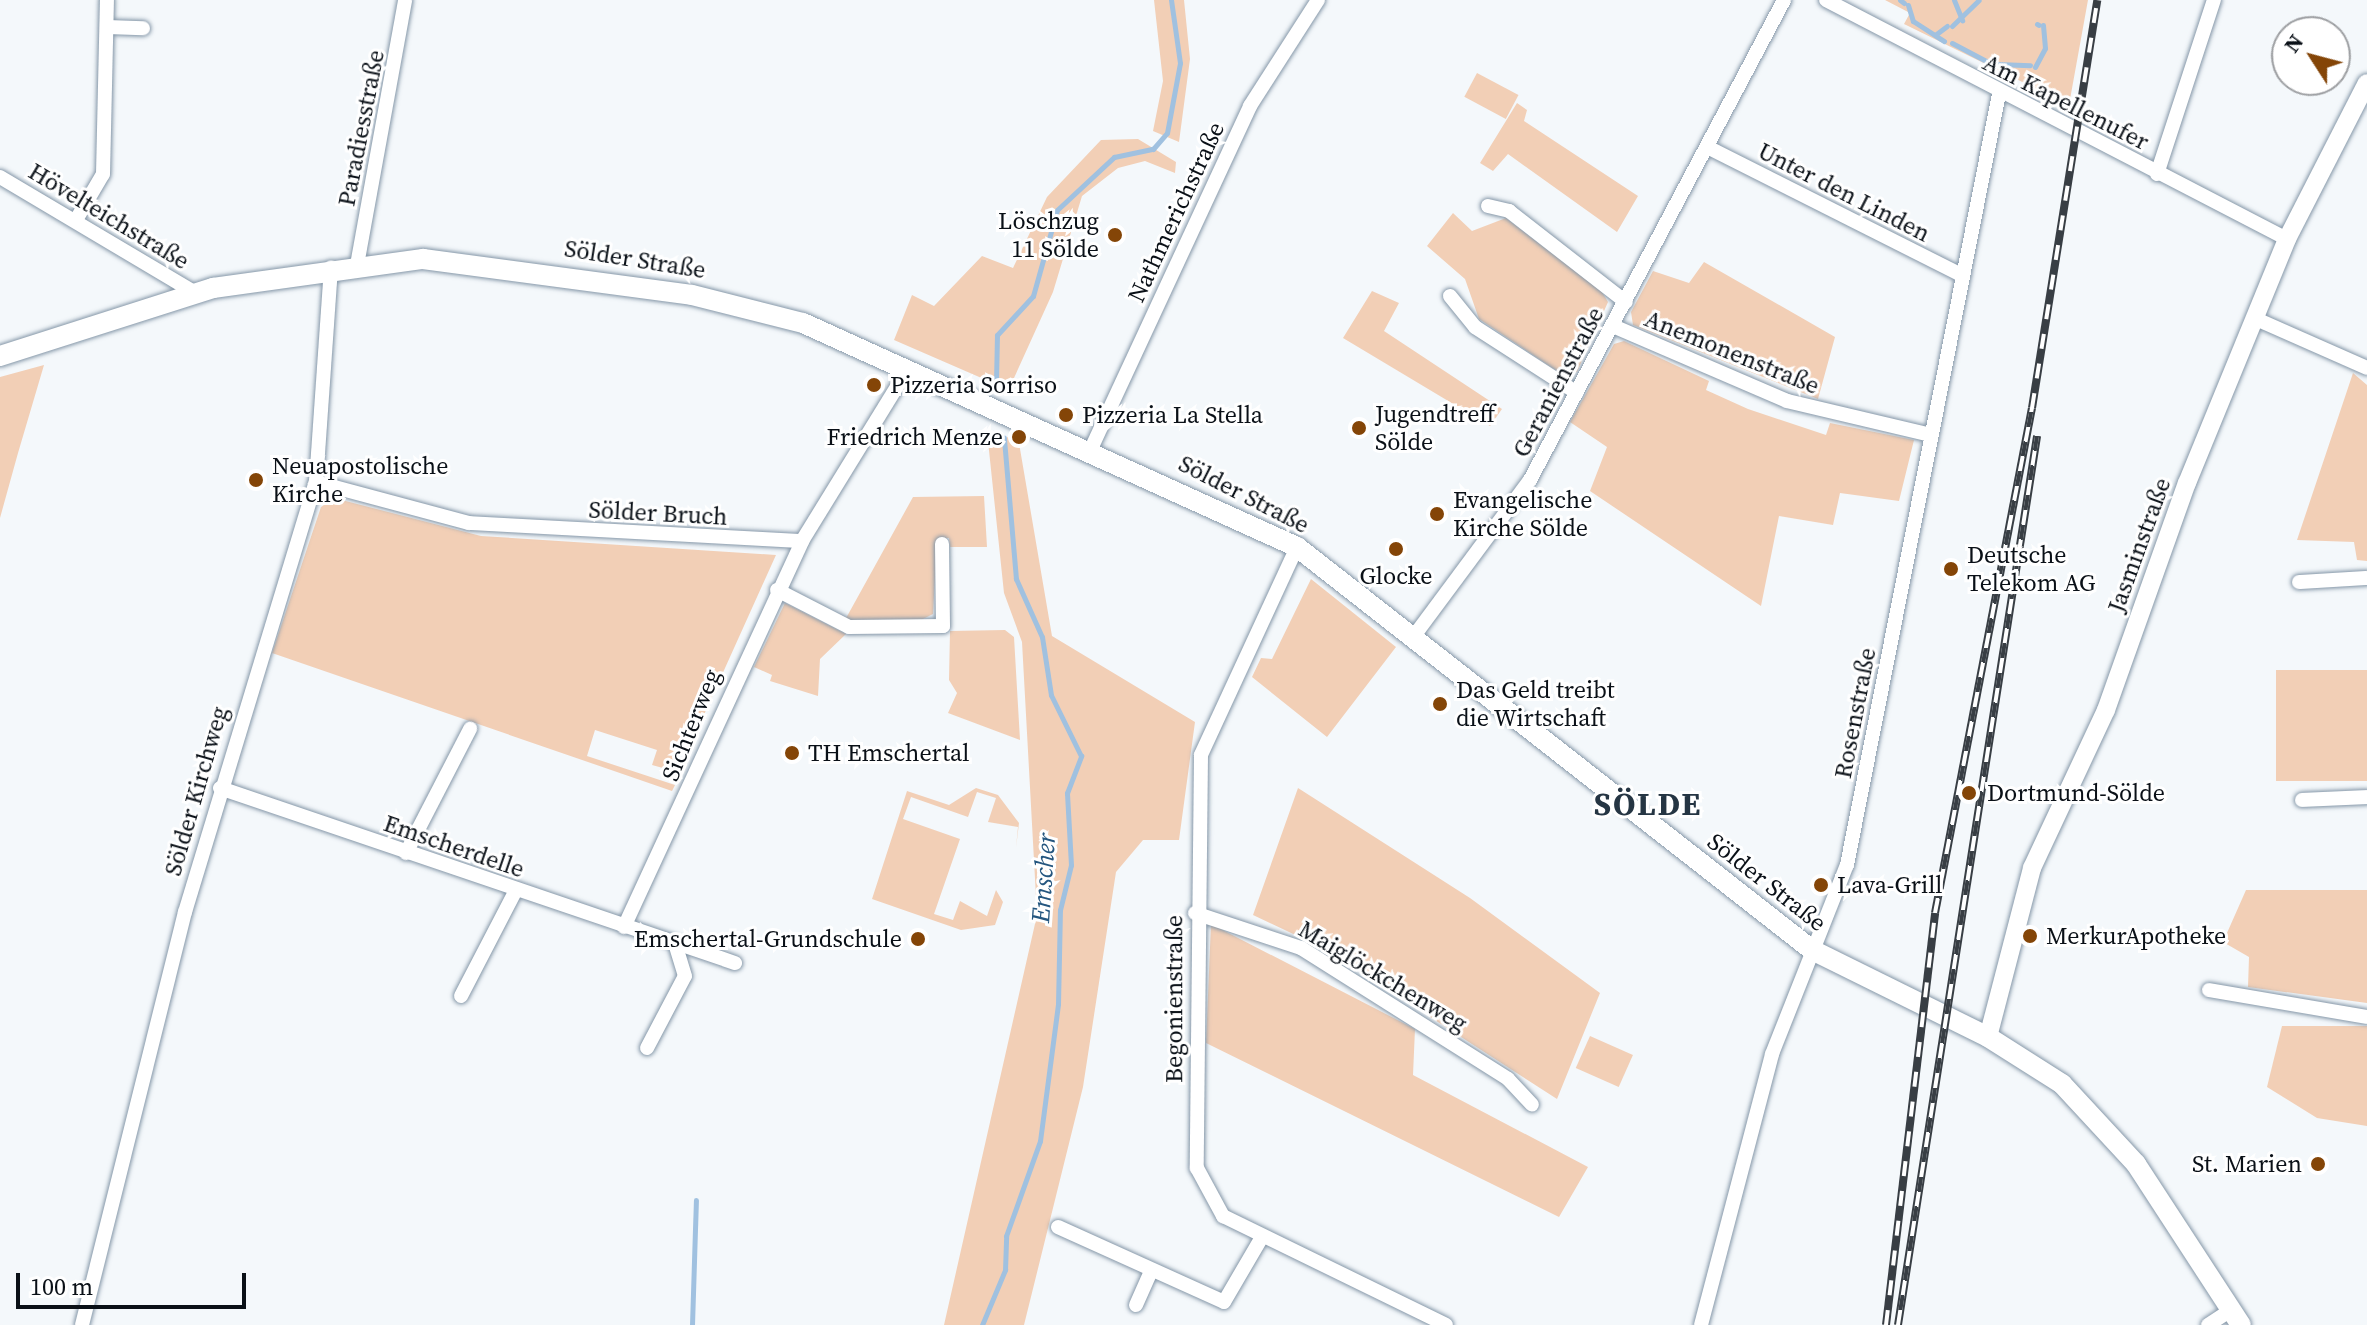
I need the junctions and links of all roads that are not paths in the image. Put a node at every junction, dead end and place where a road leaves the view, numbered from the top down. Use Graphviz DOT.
graph roads {
  1 [pos="107,0"];
  2 [pos="405,0"];
  3 [pos="1318,0"];
  4 [pos="1784,0"];
  5 [pos="1826,0"];
  6 [pos="2214,0"];
  7 [pos="107,27"];
  8 [pos="143,28"];
  9 [pos="2367,83"];
  10 [pos="1999,94"];
  11 [pos="1707,147"];
  12 [pos="2157,174"];
  13 [pos="0,177"];
  14 [pos="1488,206"];
  15 [pos="76,220"];
  16 [pos="2287,239"];
  17 [pos="357,265"];
  18 [pos="331,268"];
  19 [pos="1962,275"];
  20 [pos="195,293"];
  21 [pos="1450,296"];
  22 [pos="1626,302"];
  23 [pos="2256,319"];
  24 [pos="1613,326"];
  25 [pos="0,356"];
  26 [pos="2367,368"];
  27 [pos="907,370"];
  28 [pos="1577,393"];
  29 [pos="1931,435"];
  30 [pos="1090,451"];
  31 [pos="316,482"];
  32 [pos="802,541"];
  33 [pos="942,544"];
  34 [pos="1297,547"];
  35 [pos="2367,578"];
  36 [pos="2299,582"];
  37 [pos="777,590"];
  38 [pos="1414,636"];
  39 [pos="470,729"];
  40 [pos="220,788"];
  41 [pos="2367,797"];
  42 [pos="2302,800"];
  43 [pos="406,853"];
  44 [pos="516,890"];
  45 [pos="1195,913"];
  46 [pos="624,927"];
  47 [pos="675,944"];
  48 [pos="1812,950"];
  49 [pos="735,963"];
  50 [pos="2209,990"];
  51 [pos="461,996"];
  52 [pos="2367,1017"];
  53 [pos="1988,1037"];
  54 [pos="647,1048"];
  55 [pos="1532,1105"];
  56 [pos="1058,1227"];
  57 [pos="1262,1237"];
  58 [pos="1151,1271"];
  59 [pos="1136,1305"];
  60 [pos="2236,1318"];
  61 [pos="82,1325"];
  62 [pos="1446,1325"];
  63 [pos="1701,1325"];
  64 [pos="2208,1325"];
  1 -- 7 [label="street"];
  2 -- 17 [label="street, Paradiesstraße"];
  3 -- 30 [label="street, Nathmerichstraße"];
  4 -- 11 [label="street, Geranienstraße"];
  5 -- 10 [label="street, Am Kapellenufer"];
  6 -- 12 [label="street"];
  7 -- 8 [label="street"];
  7 -- 15 [label="street"];
  9 -- 16 [label="street, Jasminstraße"];
  10 -- 12 [label="street, Am Kapellenufer"];
  10 -- 19 [label="street, Rosenstraße"];
  11 -- 19 [label="street, Unter den Linden"];
  11 -- 22 [label="street, Geranienstraße"];
  12 -- 16 [label="street, Am Kapellenufer"];
  13 -- 15 [label="street, Hövelteichstraße"];
  14 -- 22 [label="street, Geranienstraße"];
  15 -- 20 [label="street, Hövelteichstraße"];
  16 -- 23 [label="street, Jasminstraße"];
  17 -- 18 [label="main road, Sölder Straße"];
  17 -- 27 [label="main road, Sölder Straße"];
  18 -- 20 [label="main road, Sölder Straße"];
  18 -- 31 [label="street, Sölder Kirchweg"];
  19 -- 29 [label="street, Rosenstraße"];
  20 -- 25 [label="main road, Sölder Straße"];
  21 -- 28 [label="street"];
  22 -- 24 [label="street, Geranienstraße"];
  23 -- 26 [label="street"];
  23 -- 53 [label="street, Jasminstraße"];
  24 -- 28 [label="street, Geranienstraße"];
  24 -- 29 [label="street, Anemonenstraße"];
  27 -- 30 [label="main road, Sölder Straße"];
  27 -- 32 [label="street"];
  28 -- 38 [label="street, Geranienstraße"];
  29 -- 48 [label="street, Rosenstraße"];
  30 -- 34 [label="main road, Sölder Straße"];
  31 -- 32 [label="street, Sölder Bruch"];
  31 -- 40 [label="street, Sölder Kirchweg"];
  32 -- 37 [label="street, Sichterweg"];
  33 -- 37 [label="street"];
  34 -- 38 [label="main road, Sölder Straße"];
  34 -- 45 [label="street, Begonienstraße"];
  35 -- 36 [label="street"];
  37 -- 46 [label="street, Sichterweg"];
  38 -- 48 [label="main road, Sölder Straße"];
  39 -- 43 [label="street"];
  40 -- 43 [label="street, Emscherdelle"];
  40 -- 61 [label="street, Sölder Kirchweg"];
  41 -- 42 [label="street"];
  43 -- 44 [label="street, Emscherdelle"];
  44 -- 46 [label="street, Emscherdelle"];
  44 -- 51 [label="street"];
  45 -- 55 [label="street, Maiglöckchenweg"];
  45 -- 57 [label="street, Begonienstraße"];
  46 -- 47 [label="street, Emscherdelle"];
  47 -- 49 [label="street, Emscherdelle"];
  47 -- 54 [label="street"];
  48 -- 53 [label="main road, Sölder Straße"];
  48 -- 63 [label="street, Rosenstraße"];
  50 -- 52 [label="street"];
  53 -- 60 [label="main road, Sölder Straße"];
  56 -- 58 [label="street"];
  57 -- 58 [label="street"];
  57 -- 62 [label="street, Begonienstraße"];
  58 -- 59 [label="street"];
  60 -- 64 [label="street, Sölder Straße"];
}
